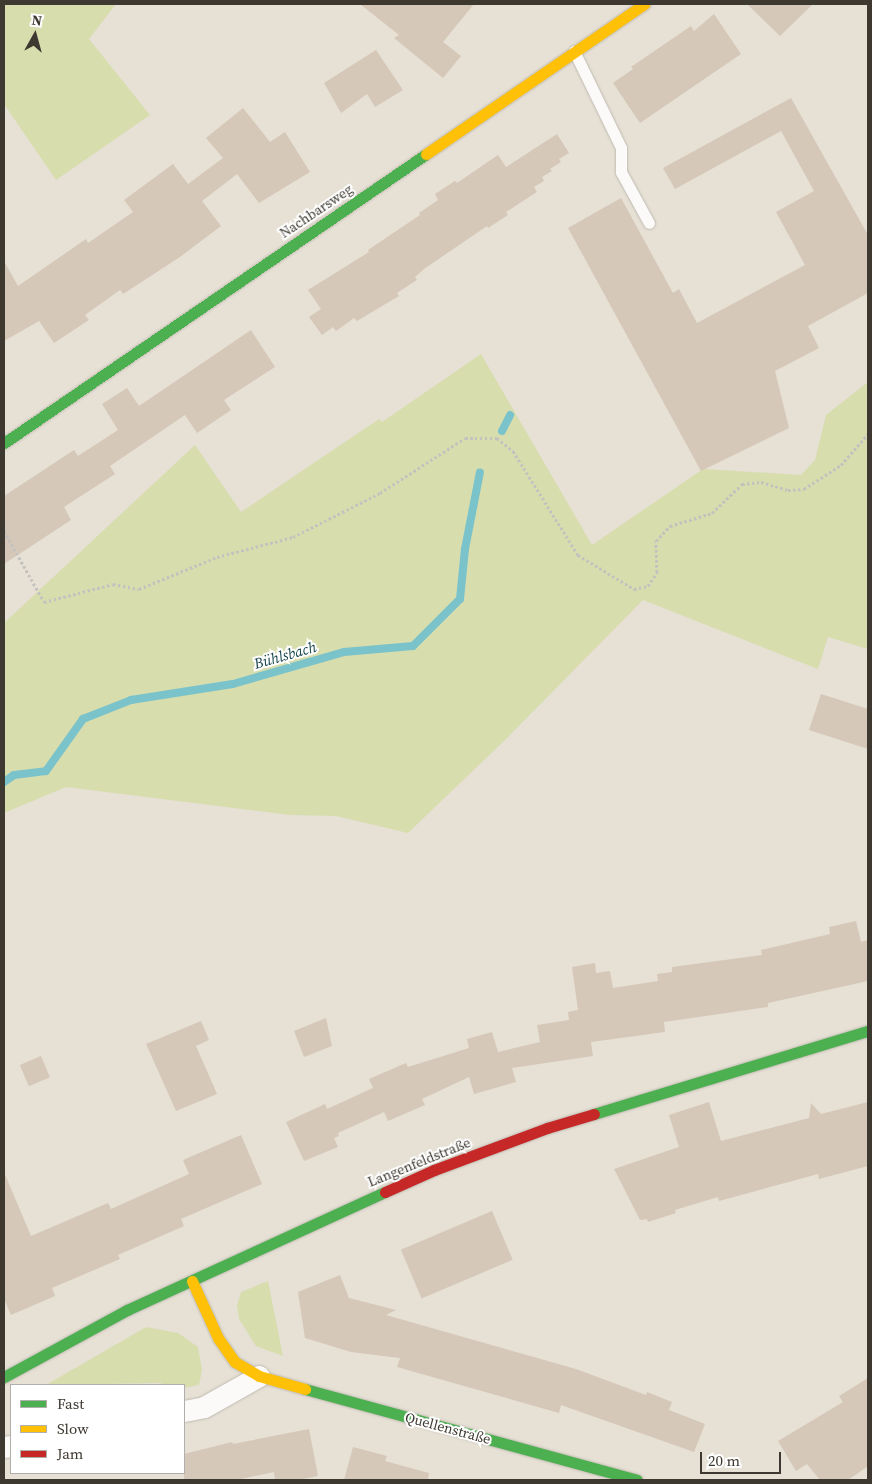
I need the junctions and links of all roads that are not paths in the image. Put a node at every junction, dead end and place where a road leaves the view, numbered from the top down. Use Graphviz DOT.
graph roads {
  1 [pos="630,8"];
  2 [pos="574,51"];
  3 [pos="649,224"];
  4 [pos="4,443"];
  5 [pos="868,1031"];
  6 [pos="192,1281"];
  7 [pos="259,1376"];
  8 [pos="4,1377"];
  9 [pos="185,1411"];
  10 [pos="637,1480"];
  1 -- 2 [label="street, Nachbarsweg"];
  2 -- 3 [label="lane"];
  2 -- 4 [label="street, Nachbarsweg"];
  5 -- 6 [label="street, Langenfeldstraße"];
  6 -- 7 [label="street, Quellenstraße"];
  6 -- 8 [label="street, Langenfeldstraße"];
  7 -- 9 [label="street"];
  7 -- 10 [label="street, Quellenstraße"];
}
